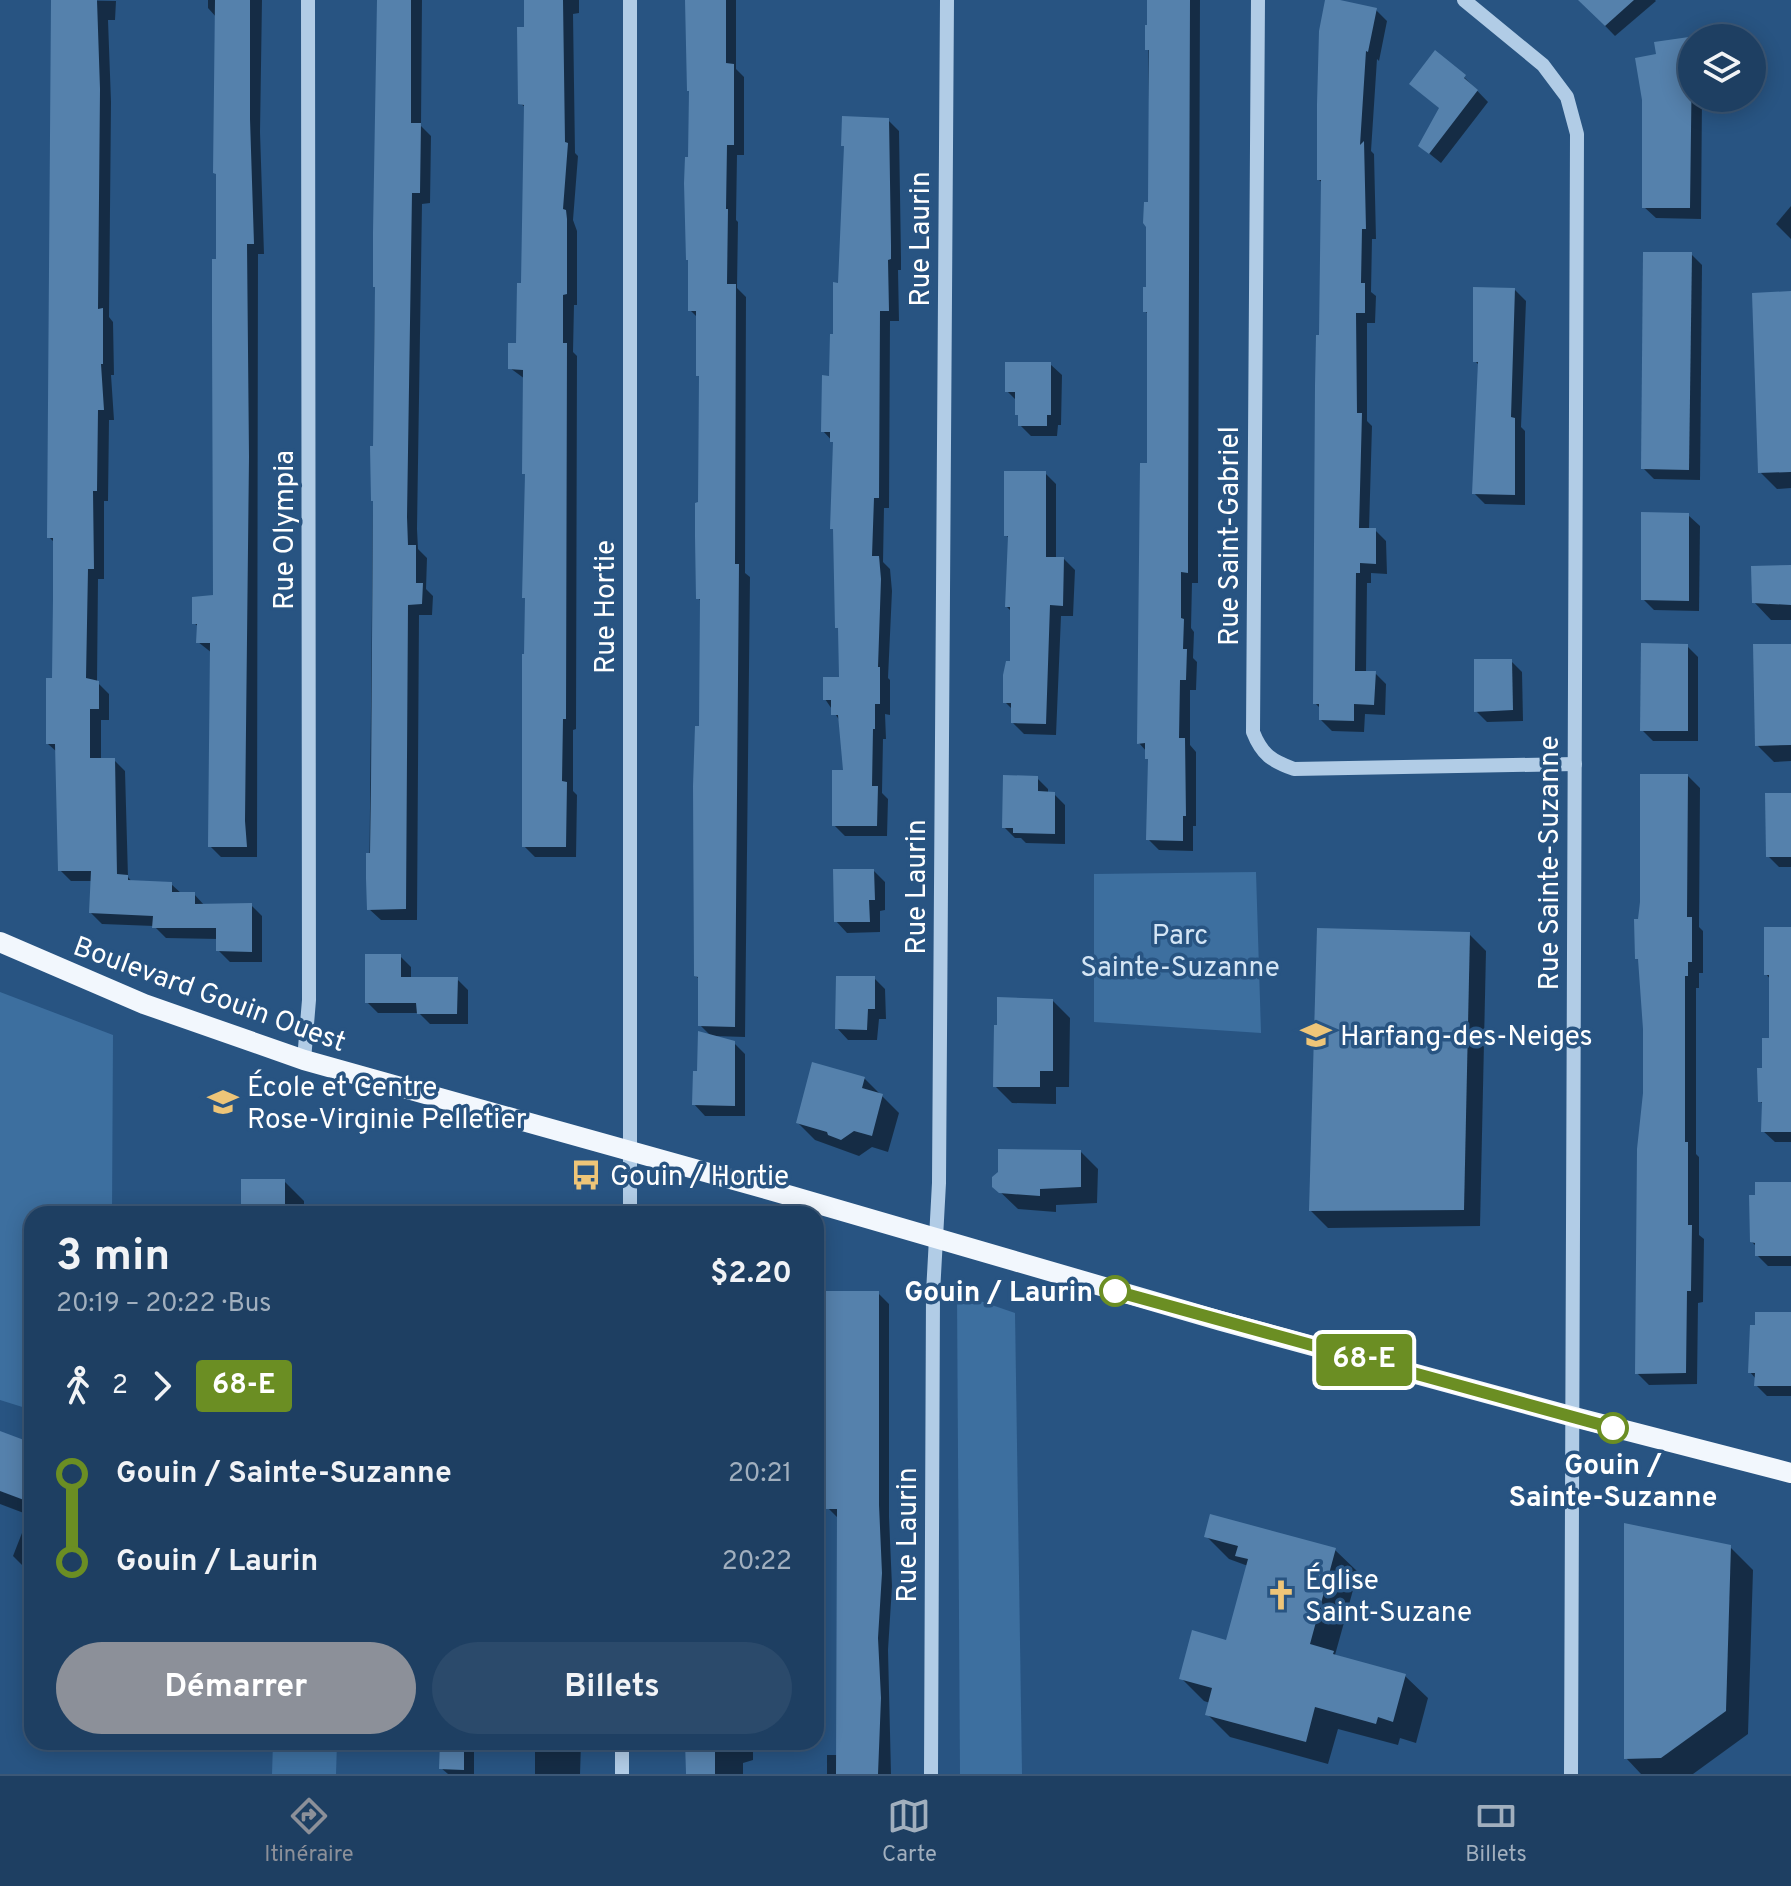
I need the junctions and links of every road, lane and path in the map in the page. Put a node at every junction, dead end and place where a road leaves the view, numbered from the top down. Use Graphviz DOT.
graph roads {
  1 [pos="308,0"];
  2 [pos="630,0"];
  3 [pos="947,0"];
  4 [pos="1258,0"];
  5 [pos="1464,0"];
  6 [pos="1575,764"];
  7 [pos="0,942"];
  8 [pos="304,1060"];
  9 [pos="630,1152"];
  10 [pos="630,1206"];
  11 [pos="820,1206"];
  12 [pos="824,1207"];
  13 [pos="936,1239"];
  14 [pos="1574,1417"];
  15 [pos="1791,1473"];
  16 [pos="622,1750"];
  17 [pos="622,1774"];
  18 [pos="931,1774"];
  19 [pos="1571,1774"];
  1 -- 8 [label="street, Rue Olympia"];
  2 -- 9 [label="street, Rue Hortie"];
  3 -- 13 [label="street, Rue Laurin"];
  4 -- 6 [label="street, Rue Saint-Gabriel"];
  5 -- 6 [label="street, Rue Sainte-Suzanne"];
  6 -- 14 [label="street, Rue Sainte-Suzanne"];
  7 -- 8 [label="main road, Boulevard Gouin Ouest"];
  8 -- 9 [label="main road, Boulevard Gouin Ouest"];
  9 -- 10 [label="street, Rue Hortie"];
  9 -- 11 [label="main road, Boulevard Gouin Ouest"];
  12 -- 13 [label="main road, Boulevard Gouin Ouest"];
  13 -- 14 [label="main road, Boulevard Gouin Ouest"];
  13 -- 18 [label="street, Rue Laurin"];
  14 -- 15 [label="main road, Boulevard Gouin Ouest"];
  14 -- 19 [label="street, Rue Sainte-Suzanne"];
  16 -- 17 [label="street"];
}
